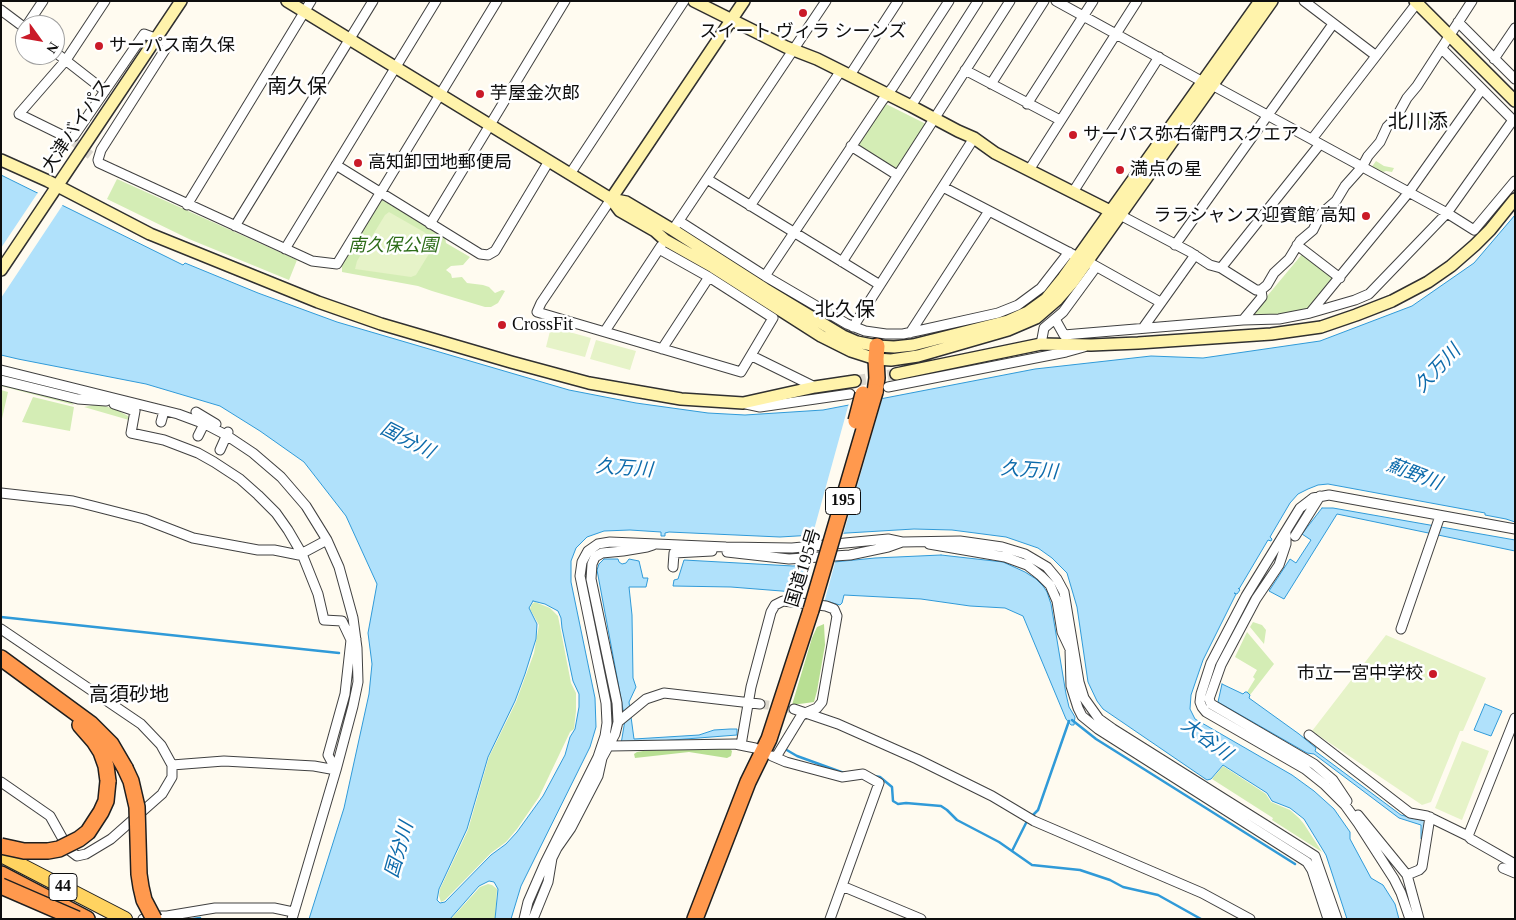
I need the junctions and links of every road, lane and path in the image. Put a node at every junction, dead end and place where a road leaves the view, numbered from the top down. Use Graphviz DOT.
graph roads {
  1 [pos="43,1"];
  2 [pos="104,1"];
  3 [pos="181,1"];
  4 [pos="287,1"];
  5 [pos="311,1"];
  6 [pos="373,1"];
  7 [pos="436,1"];
  8 [pos="497,1"];
  9 [pos="565,1"];
  10 [pos="684,1"];
  11 [pos="694,1"];
  12 [pos="744,1"];
  13 [pos="826,1"];
  14 [pos="898,1"];
  15 [pos="949,1"];
  16 [pos="978,1"];
  17 [pos="1010,1"];
  18 [pos="1044,1"];
  19 [pos="1056,1"];
  20 [pos="1093,1"];
  21 [pos="1138,1"];
  22 [pos="1260,1"];
  23 [pos="1272,1"];
  24 [pos="1304,1"];
  25 [pos="1472,1"];
  26 [pos="1416,2"];
  27 [pos="1,10"];
  28 [pos="304,12"];
  29 [pos="33,15"];
  30 [pos="1084,16"];
  31 [pos="732,19"];
  32 [pos="15,20"];
  33 [pos="1458,22"];
  34 [pos="1333,24"];
  35 [pos="1515,28"];
  36 [pos="1117,34"];
  37 [pos="1449,36"];
  38 [pos="157,38"];
  39 [pos="350,39"];
  40 [pos="1442,49"];
  41 [pos="793,50"];
  42 [pos="1375,55"];
  43 [pos="1159,57"];
  44 [pos="1494,59"];
  45 [pos="66,60"];
  46 [pos="396,68"];
  47 [pos="965,70"];
  48 [pos="845,74"];
  49 [pos="1515,79"];
  50 [pos="1208,83"];
  51 [pos="990,84"];
  52 [pos="1482,89"];
  53 [pos="105,90"];
  54 [pos="440,95"];
  55 [pos="887,95"];
  56 [pos="1515,101"];
  57 [pos="1027,104"];
  58 [pos="911,106"];
  59 [pos="1268,115"];
  60 [pos="934,119"];
  61 [pos="1060,120"];
  62 [pos="1514,121"];
  63 [pos="490,125"];
  64 [pos="974,138"];
  65 [pos="1316,142"];
  66 [pos="852,146"];
  67 [pos="1,160"];
  68 [pos="549,161"];
  69 [pos="336,165"];
  70 [pos="1362,167"];
  71 [pos="1028,170"];
  72 [pos="570,174"];
  73 [pos="897,175"];
  74 [pos="707,179"];
  75 [pos="1515,181"];
  76 [pos="57,186"];
  77 [pos="943,187"];
  78 [pos="1073,192"];
  79 [pos="1409,192"];
  80 [pos="381,193"];
  81 [pos="611,199"];
  82 [pos="1515,199"];
  83 [pos="187,205"];
  84 [pos="750,206"];
  85 [pos="989,211"];
  86 [pos="1116,213"];
  87 [pos="1447,213"];
  88 [pos="430,224"];
  89 [pos="676,225"];
  90 [pos="235,226"];
  91 [pos="794,233"];
  92 [pos="662,244"];
  93 [pos="1297,244"];
  94 [pos="1175,245"];
  95 [pos="285,249"];
  96 [pos="1195,255"];
  97 [pos="1082,259"];
  98 [pos="842,262"];
  99 [pos="1221,268"];
  100 [pos="1,270"];
  101 [pos="765,276"];
  102 [pos="710,277"];
  103 [pos="1340,278"];
  104 [pos="880,285"];
  105 [pos="1261,290"];
  106 [pos="1160,302"];
  107 [pos="1310,313"];
  108 [pos="1055,319"];
  109 [pos="1243,320"];
  110 [pos="853,327"];
  111 [pos="1143,328"];
  112 [pos="604,331"];
  113 [pos="910,333"];
  114 [pos="1041,344"];
  115 [pos="1091,345"];
  116 [pos="662,349"];
  117 [pos="876,353"];
  118 [pos="752,356"];
  119 [pos="1,370"];
  120 [pos="896,374"];
  121 [pos="1,380"];
  122 [pos="814,387"];
  123 [pos="866,389"];
  124 [pos="107,399"];
  125 [pos="743,403"];
  126 [pos="164,411"];
  127 [pos="196,412"];
  128 [pos="161,422"];
  129 [pos="204,424"];
  130 [pos="226,435"];
  131 [pos="198,436"];
  132 [pos="220,450"];
  133 [pos="1,493"];
  134 [pos="1320,496"];
  135 [pos="1440,516"];
  136 [pos="1515,529"];
  137 [pos="1295,536"];
  138 [pos="327,540"];
  139 [pos="921,542"];
  140 [pos="657,543"];
  141 [pos="726,549"];
  142 [pos="302,554"];
  143 [pos="673,566"];
  144 [pos="1,628"];
  145 [pos="1401,629"];
  146 [pos="353,640"];
  147 [pos="1,658"];
  148 [pos="1,667"];
  149 [pos="749,703"];
  150 [pos="760,704"];
  151 [pos="794,709"];
  152 [pos="804,712"];
  153 [pos="1515,718"];
  154 [pos="620,720"];
  155 [pos="1310,735"];
  156 [pos="610,746"];
  157 [pos="759,751"];
  158 [pos="602,754"];
  159 [pos="172,765"];
  160 [pos="336,770"];
  161 [pos="1,782"];
  162 [pos="1352,811"];
  163 [pos="1430,817"];
  164 [pos="1468,836"];
  165 [pos="1,846"];
  166 [pos="553,850"];
  167 [pos="1,855"];
  168 [pos="1503,868"];
  169 [pos="1514,869"];
  170 [pos="1,874"];
  171 [pos="1407,874"];
  172 [pos="1,881"];
  173 [pos="1,886"];
  174 [pos="842,886"];
  175 [pos="292,916"];
  176 [pos="76,919"];
  177 [pos="87,919"];
  178 [pos="125,919"];
  179 [pos="143,919"];
  180 [pos="154,919"];
  181 [pos="285,919"];
  182 [pos="524,919"];
  183 [pos="533,919"];
  184 [pos="695,919"];
  185 [pos="830,919"];
  186 [pos="921,919"];
  187 [pos="1250,919"];
  188 [pos="1328,919"];
  189 [pos="1337,919"];
  190 [pos="1410,919"];
  191 [pos="1419,919"];
  1 -- 29 [label="street"];
  2 -- 45 [label="street"];
  3 -- 38 [label="street, 大津バイパス"];
  4 -- 28 [label="street"];
  5 -- 28 [label="street"];
  6 -- 39 [label="street"];
  7 -- 46 [label="street"];
  8 -- 54 [label="street"];
  9 -- 63 [label="street"];
  10 -- 72 [label="street"];
  11 -- 31 [label="street"];
  12 -- 31 [label="street"];
  13 -- 41 [label="street"];
  14 -- 48 [label="street"];
  15 -- 55 [label="street"];
  16 -- 58 [label="street"];
  17 -- 47 [label="street"];
  18 -- 51 [label="street"];
  19 -- 30 [label="street"];
  20 -- 30 [label="street"];
  21 -- 36 [label="street"];
  22 -- 50 [label="street"];
  23 -- 50 [label="street"];
  24 -- 34 [label="street"];
  25 -- 33 [label="street"];
  26 -- 37 [label="street"];
  26 -- 42 [label="street"];
  27 -- 32 [label="street"];
  28 -- 39 [label="street"];
  28 -- 83 [label="street"];
  30 -- 36 [label="street"];
  30 -- 57 [label="street"];
  31 -- 41 [label="street"];
  31 -- 81 [label="street"];
  33 -- 37 [label="street"];
  33 -- 44 [label="street"];
  34 -- 42 [label="street"];
  34 -- 59 [label="street"];
  35 -- 44 [label="street"];
  36 -- 43 [label="street"];
  36 -- 61 [label="street"];
  37 -- 40 [label="street"];
  37 -- 56 [label="street"];
  38 -- 53 [label="street"];
  38 -- 76 [label="street, 大津バイパス"];
  38 -- 83 [label="street"];
  39 -- 46 [label="street"];
  39 -- 90 [label="street"];
  40 -- 52 [label="street"];
  40 -- 70 [label="street"];
  41 -- 48 [label="street"];
  41 -- 74 [label="street"];
  42 -- 65 [label="street"];
  43 -- 50 [label="street"];
  43 -- 78 [label="street"];
  44 -- 49 [label="street"];
  45 -- 53 [label="street"];
  45 -- 53 [label="street"];
  46 -- 54 [label="street"];
  46 -- 69 [label="street"];
  47 -- 51 [label="street"];
  47 -- 60 [label="street"];
  48 -- 55 [label="street"];
  48 -- 84 [label="street"];
  50 -- 59 [label="street"];
  50 -- 86 [label="street"];
  51 -- 57 [label="street"];
  52 -- 62 [label="street"];
  52 -- 79 [label="street"];
  54 -- 63 [label="street"];
  54 -- 80 [label="street"];
  55 -- 58 [label="street"];
  55 -- 66 [label="street"];
  57 -- 61 [label="street"];
  58 -- 60 [label="street"];
  59 -- 65 [label="street"];
  59 -- 94 [label="street"];
  60 -- 64 [label="street"];
  60 -- 73 [label="street"];
  61 -- 71 [label="street"];
  62 -- 87 [label="street"];
  63 -- 68 [label="street"];
  63 -- 88 [label="street"];
  64 -- 71 [label="street"];
  64 -- 77 [label="street"];
  65 -- 70 [label="street"];
  65 -- 99 [label="street"];
  66 -- 73 [label="street"];
  66 -- 91 [label="street"];
  67 -- 76 [label="street"];
  68 -- 72 [label="street"];
  68 -- 88 [label="street"];
  69 -- 80 [label="street"];
  69 -- 95 [label="street"];
  70 -- 79 [label="street"];
  70 -- 93 [label="street"];
  71 -- 78 [label="street"];
  72 -- 81 [label="street"];
  73 -- 98 [label="street"];
  74 -- 84 [label="street"];
  74 -- 89 [label="street"];
  75 -- 87 [label="street"];
  76 -- 100 [label="street, 大津バイパス"];
  76 -- 125 [label="street"];
  77 -- 85 [label="street"];
  77 -- 104 [label="street"];
  78 -- 86 [label="street"];
  79 -- 87 [label="street"];
  79 -- 103 [label="street"];
  80 -- 88 [label="street"];
  80 -- 95 [label="street"];
  81 -- 89 [label="street"];
  81 -- 92 [label="street"];
  81 -- 112 [label="street"];
  82 -- 115 [label="street"];
  83 -- 90 [label="street"];
  84 -- 91 [label="street"];
  85 -- 97 [label="street"];
  85 -- 113 [label="street"];
  86 -- 94 [label="street"];
  86 -- 97 [label="street"];
  87 -- 107 [label="street"];
  89 -- 101 [label="street"];
  89 -- 117 [label="street"];
  90 -- 95 [label="street"];
  91 -- 98 [label="street"];
  91 -- 101 [label="street"];
  92 -- 102 [label="street"];
  92 -- 112 [label="street"];
  92 -- 117 [label="street"];
  93 -- 103 [label="street"];
  93 -- 105 [label="street"];
  94 -- 96 [label="street"];
  96 -- 99 [label="street"];
  96 -- 106 [label="street"];
  97 -- 106 [label="street"];
  97 -- 108 [label="street"];
  97 -- 113 [label="street"];
  97 -- 117 [label="street"];
  98 -- 104 [label="street"];
  99 -- 105 [label="street"];
  101 -- 110 [label="street"];
  102 -- 116 [label="street"];
  102 -- 118 [label="street"];
  103 -- 107 [label="street"];
  104 -- 110 [label="street"];
  105 -- 109 [label="street"];
  106 -- 111 [label="street"];
  107 -- 109 [label="street"];
  108 -- 111 [label="street"];
  108 -- 114 [label="street"];
  109 -- 111 [label="street"];
  110 -- 113 [label="street"];
  112 -- 116 [label="street"];
  114 -- 115 [label="street"];
  114 -- 120 [label="street"];
  115 -- 123 [label="street"];
  116 -- 118 [label="street"];
  117 -- 123 [label="highway, 国道195号 / 195"];
  118 -- 122 [label="street"];
  119 -- 124 [label="street"];
  121 -- 124 [label="street"];
  122 -- 123 [label="street"];
  122 -- 125 [label="street"];
  123 -- 125 [label="street"];
  123 -- 157 [label="highway, 国道195号 / 195, bridge"];
  124 -- 126 [label="street"];
  124 -- 142 [label="street"];
  126 -- 128 [label="street"];
  126 -- 129 [label="street"];
  127 -- 130 [label="street"];
  129 -- 130 [label="street"];
  129 -- 131 [label="street"];
  130 -- 132 [label="street"];
  130 -- 138 [label="street"];
  133 -- 142 [label="street"];
  134 -- 135 [label="street"];
  134 -- 137 [label="street"];
  134 -- 162 [label="street"];
  135 -- 136 [label="street"];
  135 -- 145 [label="street"];
  138 -- 142 [label="street"];
  138 -- 146 [label="street"];
  139 -- 141 [label="street"];
  139 -- 188 [label="street"];
  139 -- 189 [label="street"];
  140 -- 141 [label="street"];
  140 -- 154 [label="street"];
  140 -- 158 [label="street"];
  141 -- 143 [label="street"];
  142 -- 146 [label="street"];
  144 -- 159 [label="street"];
  146 -- 160 [label="street"];
  147 -- 180 [label="highway, bridge"];
  148 -- 165 [label="highway, bridge"];
  149 -- 150 [label="street"];
  149 -- 152 [label="street"];
  149 -- 154 [label="street"];
  149 -- 157 [label="street"];
  151 -- 152 [label="street"];
  152 -- 157 [label="street"];
  152 -- 187 [label="street"];
  153 -- 164 [label="street"];
  154 -- 156 [label="street"];
  155 -- 163 [label="street"];
  156 -- 157 [label="street"];
  156 -- 158 [label="street"];
  157 -- 174 [label="street"];
  157 -- 184 [label="highway, 国道195号 / 195"];
  158 -- 166 [label="street"];
  159 -- 160 [label="street"];
  159 -- 161 [label="street"];
  160 -- 175 [label="street"];
  162 -- 171 [label="street"];
  162 -- 190 [label="street"];
  163 -- 164 [label="street"];
  163 -- 171 [label="street"];
  164 -- 169 [label="street"];
  166 -- 182 [label="street"];
  166 -- 183 [label="street"];
  167 -- 178 [label="main road, 44"];
  168 -- 169 [label="street"];
  170 -- 177 [label="highway"];
  171 -- 191 [label="street"];
  172 -- 176 [label="main road, 44"];
  173 -- 176 [label="highway, bridge"];
  174 -- 185 [label="street"];
  174 -- 186 [label="street"];
  175 -- 179 [label="street"];
  175 -- 181 [label="street"];
}
